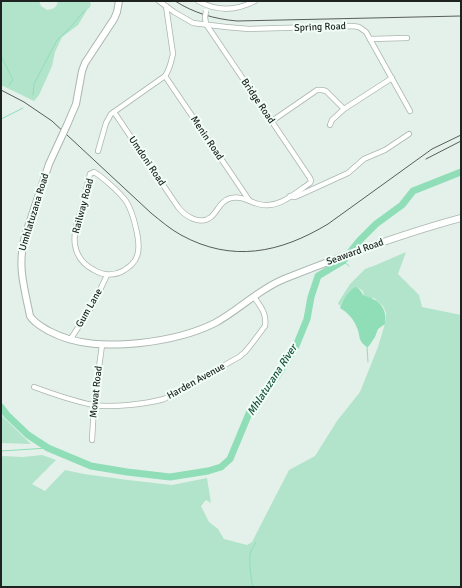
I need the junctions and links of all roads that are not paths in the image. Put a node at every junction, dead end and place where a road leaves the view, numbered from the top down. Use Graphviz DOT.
graph roads {
  1 [pos="119,1"];
  2 [pos="159,1"];
  3 [pos="198,1"];
  4 [pos="255,1"];
  5 [pos="166,6"];
  6 [pos="207,8"];
  7 [pos="206,24"];
  8 [pos="407,38"];
  9 [pos="370,39"];
  10 [pos="165,76"];
  11 [pos="392,78"];
  12 [pos="344,109"];
  13 [pos="410,111"];
  14 [pos="114,112"];
  15 [pos="272,121"];
  16 [pos="330,125"];
  17 [pos="409,134"];
  18 [pos="98,151"];
  19 [pos="290,196"];
  20 [pos="249,200"];
  21 [pos="461,218"];
  22 [pos="107,275"];
  23 [pos="254,297"];
  24 [pos="70,340"];
  25 [pos="102,345"];
  26 [pos="34,387"];
  27 [pos="94,405"];
  28 [pos="92,440"];
  1 -- 24 [label="street, Umhlatuzana Road, bridge"];
  2 -- 5 [label="street"];
  3 -- 6 [label="street"];
  4 -- 6 [label="street"];
  5 -- 7 [label="street"];
  5 -- 10 [label="street"];
  6 -- 7 [label="street, bridge"];
  7 -- 9 [label="street, Spring Road"];
  7 -- 15 [label="street, Bridge Road"];
  8 -- 9 [label="street"];
  9 -- 11 [label="street, Spring Road"];
  10 -- 14 [label="street"];
  10 -- 20 [label="street, Menin Road"];
  11 -- 12 [label="street"];
  11 -- 13 [label="street, Spring Road"];
  12 -- 15 [label="street"];
  12 -- 16 [label="street"];
  14 -- 18 [label="street"];
  14 -- 20 [label="street, Umdoni Road"];
  15 -- 19 [label="street, Bridge Road"];
  17 -- 19 [label="street"];
  19 -- 20 [label="street"];
  21 -- 23 [label="street, Seaward Road"];
  22 -- 22 [label="street, Railway Road"];
  22 -- 24 [label="street, Gum Lane"];
  23 -- 25 [label="street, Umhlatuzana Road"];
  23 -- 27 [label="street, Harden Avenue"];
  24 -- 25 [label="street, Umhlatuzana Road"];
  25 -- 27 [label="street, Mowat Road"];
  26 -- 27 [label="street, Harden Avenue"];
  27 -- 28 [label="street, Mowat Road"];
}
